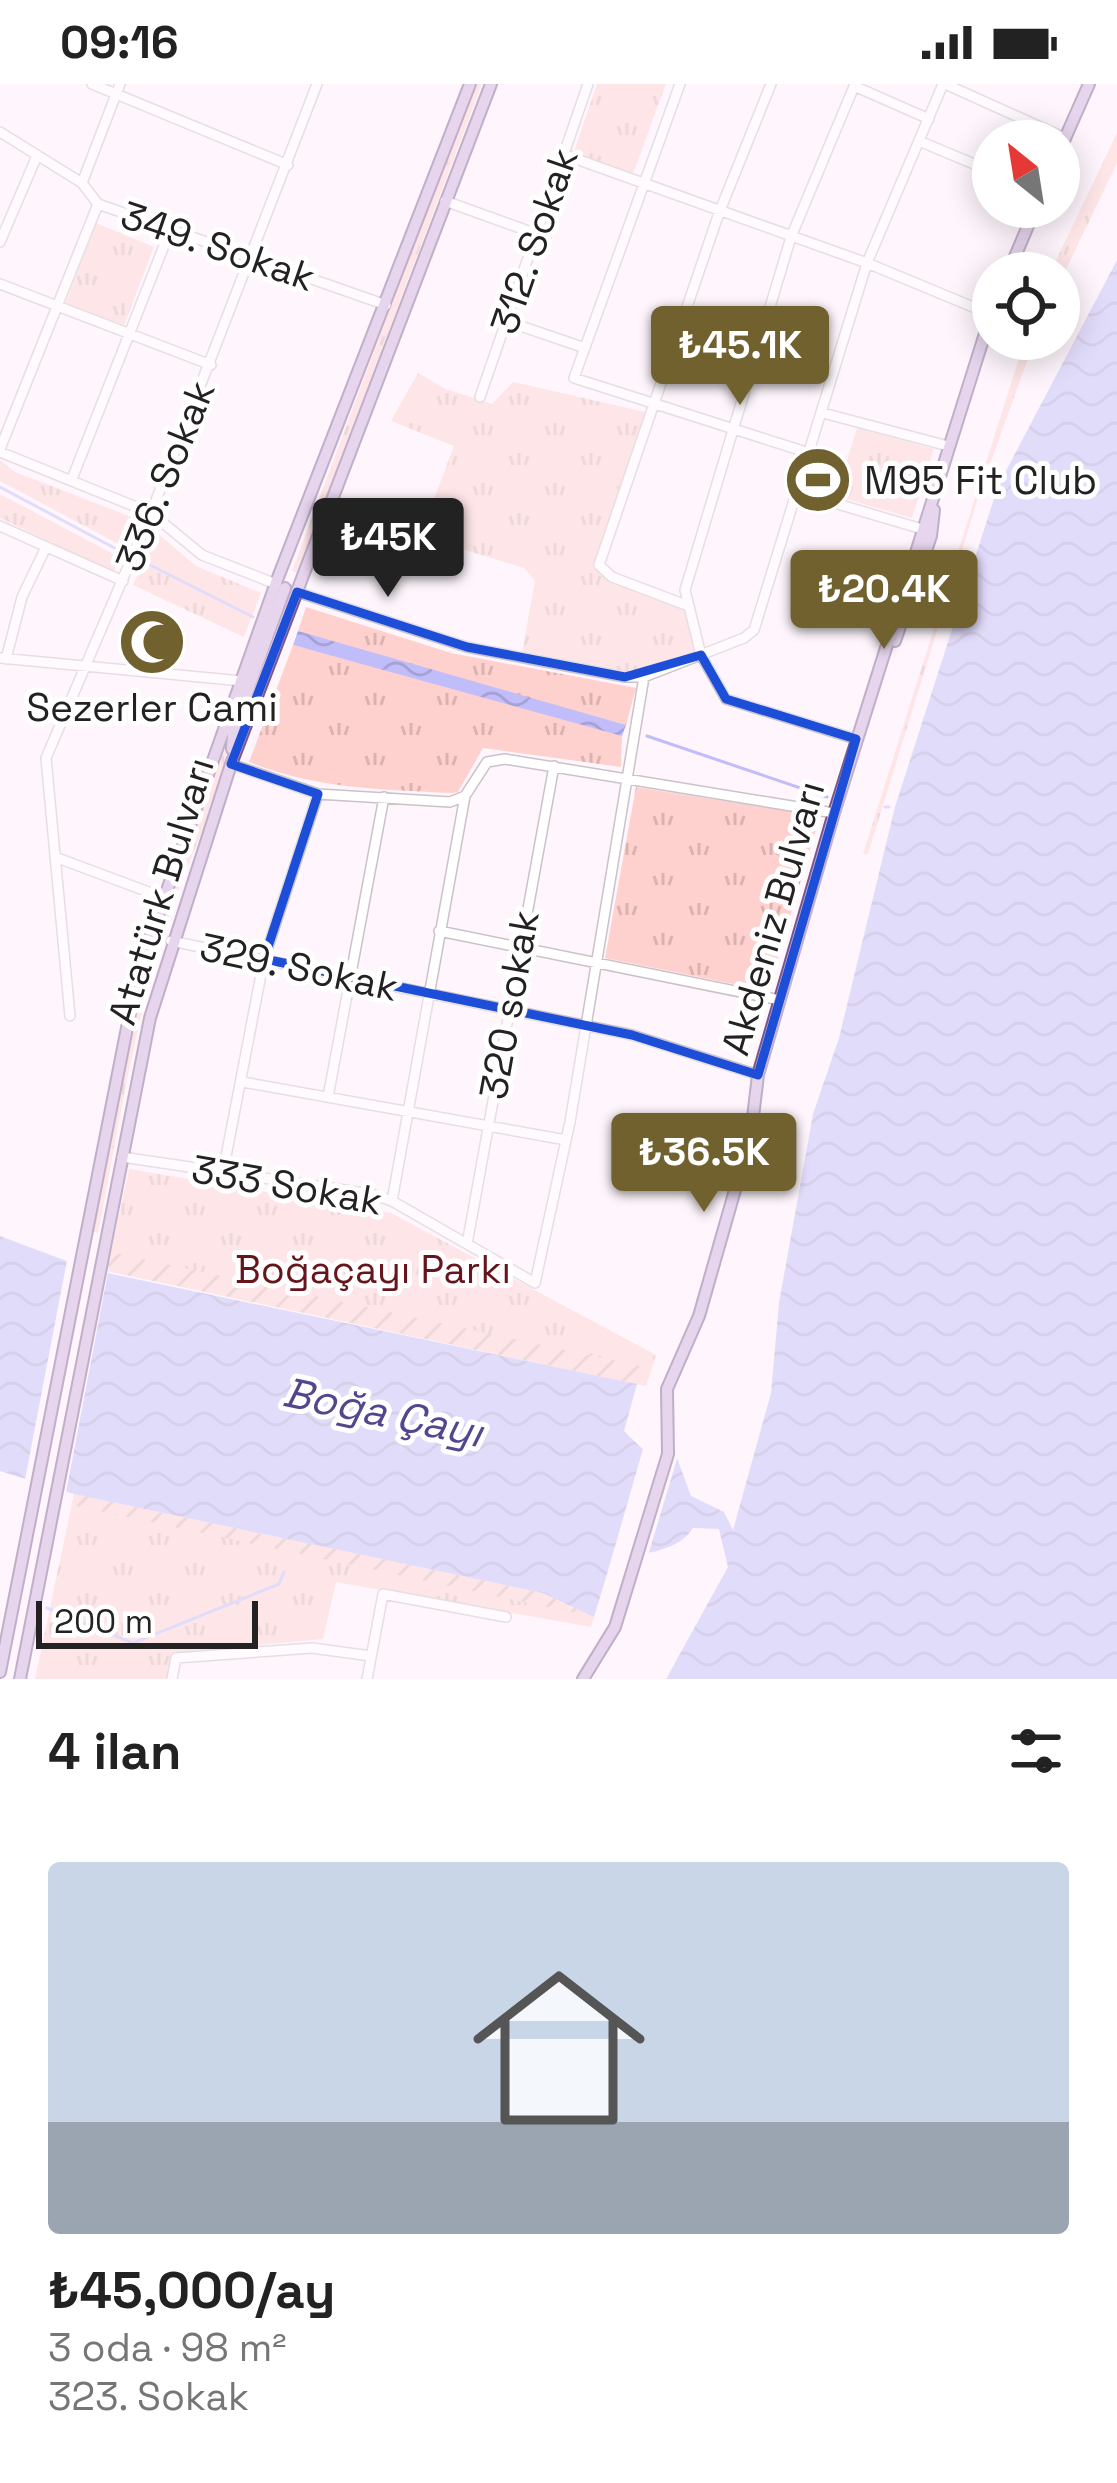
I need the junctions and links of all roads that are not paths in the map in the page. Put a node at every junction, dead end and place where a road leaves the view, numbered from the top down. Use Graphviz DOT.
graph roads {
  1 [pos="92,84"];
  2 [pos="317,84"];
  3 [pos="470,84"];
  4 [pos="491,84"];
  5 [pos="588,84"];
  6 [pos="680,84"];
  7 [pos="771,84"];
  8 [pos="944,84"];
  9 [pos="1089,84"];
  10 [pos="855,85"];
  11 [pos="118,89"];
  12 [pos="928,118"];
  13 [pos="1025,120"];
  14 [pos="1073,120"];
  15 [pos="0,132"];
  16 [pos="920,141"];
  17 [pos="565,155"];
  18 [pos="36,158"];
  19 [pos="972,163"];
  20 [pos="288,165"];
  21 [pos="82,183"];
  22 [pos="642,184"];
  23 [pos="446,201"];
  24 [pos="98,204"];
  25 [pos="719,213"];
  26 [pos="169,233"];
  27 [pos="534,233"];
  28 [pos="790,237"];
  29 [pos="0,242"];
  30 [pos="249,259"];
  31 [pos="867,263"];
  32 [pos="0,284"];
  33 [pos="972,303"];
  34 [pos="386,304"];
  35 [pos="57,307"];
  36 [pos="506,321"];
  37 [pos="129,334"];
  38 [pos="583,347"];
  39 [pos="976,360"];
  40 [pos="211,365"];
  41 [pos="479,397"];
  42 [pos="658,406"];
  43 [pos="823,413"];
  44 [pos="730,429"];
  45 [pos="948,446"];
  46 [pos="0,451"];
  47 [pos="809,453"];
  48 [pos="72,479"];
  49 [pos="797,492"];
  50 [pos="152,513"];
  51 [pos="0,526"];
  52 [pos="924,535"];
  53 [pos="46,547"];
  54 [pos="123,580"];
  55 [pos="287,587"];
  56 [pos="686,604"];
  57 [pos="701,655"];
  58 [pos="3,659"];
  59 [pos="82,667"];
  60 [pos="644,676"];
  61 [pos="242,681"];
  62 [pos="856,739"];
  63 [pos="231,764"];
  64 [pos="554,766"];
  65 [pos="628,778"];
  66 [pos="317,794"];
  67 [pos="465,796"];
  68 [pos="384,797"];
  69 [pos="834,813"];
  70 [pos="55,857"];
  71 [pos="162,897"];
  72 [pos="439,932"];
  73 [pos="170,941"];
  74 [pos="518,947"];
  75 [pos="264,959"];
  76 [pos="593,961"];
  77 [pos="348,977"];
  78 [pos="428,994"];
  79 [pos="780,1000"];
  80 [pos="506,1011"];
  81 [pos="70,1016"];
  82 [pos="582,1025"];
  83 [pos="758,1075"];
  84 [pos="243,1082"];
  85 [pos="328,1097"];
  86 [pos="409,1112"];
  87 [pos="489,1126"];
  88 [pos="566,1140"];
  89 [pos="122,1157"];
  90 [pos="223,1172"];
  91 [pos="392,1201"];
  92 [pos="467,1244"];
  93 [pos="506,1617"];
  94 [pos="371,1656"];
  95 [pos="0,1672"];
  96 [pos="20,1679"];
  97 [pos="172,1679"];
  98 [pos="367,1679"];
  99 [pos="583,1679"];
  1 -- 11 [label="street"];
  2 -- 20 [label="street, 336. Sokak"];
  3 -- 34 [label="main road, Atatürk Bulvarı"];
  4 -- 23 [label="main road, Atatürk Bulvarı"];
  5 -- 17 [label="street, 312. Sokak"];
  6 -- 22 [label="street"];
  7 -- 25 [label="street"];
  8 -- 12 [label="street"];
  8 -- 13 [label="street"];
  9 -- 14 [label="main road"];
  10 -- 12 [label="street"];
  10 -- 28 [label="street"];
  11 -- 20 [label="street"];
  11 -- 21 [label="street"];
  12 -- 16 [label="street"];
  15 -- 18 [label="street, 349. Sokak"];
  16 -- 19 [label="street"];
  16 -- 31 [label="street"];
  17 -- 22 [label="street"];
  17 -- 27 [label="street, 312. Sokak"];
  18 -- 21 [label="street, 349. Sokak"];
  18 -- 29 [label="street"];
  20 -- 30 [label="street, 336. Sokak"];
  21 -- 24 [label="street, 349. Sokak"];
  22 -- 25 [label="street"];
  22 -- 38 [label="street"];
  23 -- 27 [label="street"];
  23 -- 55 [label="main road, Atatürk Bulvarı"];
  24 -- 26 [label="street, 349. Sokak"];
  24 -- 35 [label="street"];
  25 -- 28 [label="street"];
  25 -- 42 [label="street"];
  26 -- 30 [label="street, 349. Sokak"];
  26 -- 37 [label="street"];
  27 -- 36 [label="street, 312. Sokak"];
  28 -- 31 [label="street"];
  28 -- 44 [label="street"];
  30 -- 34 [label="street, 349. Sokak"];
  30 -- 40 [label="street, 336. Sokak"];
  31 -- 33 [label="street"];
  31 -- 43 [label="street"];
  32 -- 35 [label="street"];
  34 -- 55 [label="main road, Atatürk Bulvarı"];
  35 -- 37 [label="street"];
  35 -- 46 [label="street"];
  36 -- 38 [label="street"];
  36 -- 41 [label="street, 312. Sokak"];
  37 -- 40 [label="street"];
  37 -- 48 [label="street"];
  38 -- 42 [label="street"];
  39 -- 45 [label="main road, Akdeniz Bulvarı"];
  40 -- 50 [label="street, 336. Sokak"];
  42 -- 44 [label="street"];
  42 -- 56 [label="street"];
  43 -- 45 [label="street"];
  43 -- 47 [label="street"];
  44 -- 47 [label="street"];
  44 -- 56 [label="street"];
  45 -- 52 [label="main road, Akdeniz Bulvarı"];
  46 -- 48 [label="street"];
  47 -- 49 [label="street"];
  48 -- 50 [label="street"];
  49 -- 52 [label="street"];
  49 -- 57 [label="street"];
  50 -- 54 [label="street, 336. Sokak"];
  50 -- 55 [label="street"];
  51 -- 53 [label="street"];
  52 -- 62 [label="main road, Akdeniz Bulvarı"];
  53 -- 54 [label="street"];
  53 -- 58 [label="street"];
  54 -- 59 [label="street, 336. Sokak"];
  55 -- 60 [label="street"];
  55 -- 61 [label="main road, Atatürk Bulvarı"];
  55 -- 63 [label="main road, Atatürk Bulvarı"];
  56 -- 57 [label="street"];
  57 -- 60 [label="street"];
  57 -- 62 [label="street"];
  58 -- 59 [label="street"];
  59 -- 61 [label="street"];
  59 -- 70 [label="street, 336. Sokak"];
  60 -- 65 [label="street"];
  61 -- 71 [label="main road, Atatürk Bulvarı"];
  62 -- 69 [label="main road, Akdeniz Bulvarı"];
  63 -- 66 [label="street"];
  63 -- 73 [label="main road, Atatürk Bulvarı"];
  64 -- 65 [label="street"];
  64 -- 67 [label="street"];
  64 -- 74 [label="street, 320 sokak"];
  65 -- 69 [label="street"];
  65 -- 76 [label="street, 333 Sokak"];
  66 -- 68 [label="street"];
  66 -- 75 [label="street"];
  67 -- 68 [label="street"];
  67 -- 72 [label="street"];
  68 -- 77 [label="street"];
  69 -- 79 [label="main road, Akdeniz Bulvarı"];
  70 -- 71 [label="street"];
  70 -- 81 [label="street, 336. Sokak"];
  71 -- 95 [label="main road, Atatürk Bulvarı"];
  72 -- 74 [label="street"];
  72 -- 78 [label="street"];
  73 -- 75 [label="street, 329. Sokak"];
  73 -- 89 [label="main road, Atatürk Bulvarı"];
  74 -- 76 [label="street"];
  74 -- 80 [label="street, 320 sokak"];
  75 -- 77 [label="street, 329. Sokak"];
  75 -- 84 [label="street"];
  76 -- 79 [label="street"];
  76 -- 82 [label="street, 333 Sokak"];
  77 -- 78 [label="street, 329. Sokak"];
  77 -- 85 [label="street"];
  78 -- 80 [label="street, 329. Sokak"];
  78 -- 86 [label="street"];
  79 -- 83 [label="main road, Akdeniz Bulvarı"];
  80 -- 82 [label="street, 329. Sokak"];
  80 -- 87 [label="street, 320 sokak"];
  82 -- 83 [label="street, 329. Sokak"];
  82 -- 88 [label="street, 333 Sokak"];
  83 -- 99 [label="main road, Akdeniz Bulvarı"];
  84 -- 85 [label="street"];
  84 -- 90 [label="street"];
  85 -- 86 [label="street"];
  86 -- 87 [label="street"];
  86 -- 91 [label="street"];
  87 -- 88 [label="street"];
  87 -- 92 [label="street, 320 sokak"];
  88 -- 92 [label="street, 333 Sokak"];
  89 -- 90 [label="street, 333 Sokak"];
  89 -- 96 [label="main road, Atatürk Bulvarı"];
  90 -- 91 [label="street, 333 Sokak"];
  91 -- 92 [label="street, 333 Sokak"];
  93 -- 94 [label="street"];
  94 -- 97 [label="street"];
  94 -- 98 [label="street"];
}
